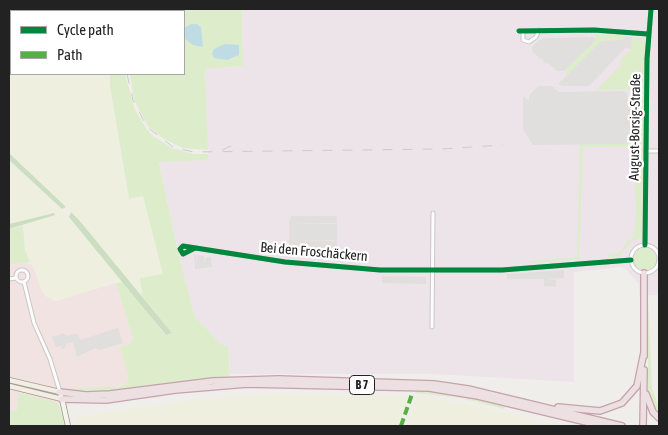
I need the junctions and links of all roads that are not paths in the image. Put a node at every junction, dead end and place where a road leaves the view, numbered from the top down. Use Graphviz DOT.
graph roads {
  1 [pos="651,9"];
  2 [pos="540,30"];
  3 [pos="648,34"];
  4 [pos="646,151"];
  5 [pos="659,151"];
  6 [pos="433,213"];
  7 [pos="645,245"];
  8 [pos="196,248"];
  9 [pos="659,257"];
  10 [pos="631,260"];
  11 [pos="432,270"];
  12 [pos="644,273"];
  13 [pos="16,278"];
  14 [pos="9,279"];
  15 [pos="24,282"];
  16 [pos="432,327"];
  17 [pos="644,352"];
  18 [pos="9,380"];
  19 [pos="9,386"];
  20 [pos="60,392"];
  21 [pos="129,394"];
  22 [pos="62,399"];
  23 [pos="524,402"];
  24 [pos="659,418"];
  25 [pos="643,424"];
  26 [pos="68,426"];
  27 [pos="603,426"];
  28 [pos="622,426"];
  1 -- 3 [label="street, August-Borsig-Straße"];
  2 -- 2 [label="street"];
  2 -- 3 [label="street"];
  3 -- 4 [label="street, August-Borsig-Straße"];
  4 -- 5 [label="street"];
  4 -- 7 [label="street, August-Borsig-Straße"];
  6 -- 11 [label="street"];
  7 -- 9 [label="street"];
  7 -- 10 [label="street"];
  8 -- 11 [label="street, Bei den Froschäckern"];
  9 -- 12 [label="street"];
  10 -- 11 [label="street, Bei den Froschäckern"];
  10 -- 12 [label="street"];
  11 -- 16 [label="street"];
  12 -- 17 [label="highway"];
  13 -- 14 [label="street"];
  13 -- 15 [label="street"];
  13 -- 15 [label="street"];
  15 -- 20 [label="street"];
  17 -- 23 [label="highway, B 7"];
  17 -- 24 [label="highway"];
  17 -- 25 [label="highway"];
  18 -- 20 [label="main road, B 7"];
  19 -- 22 [label="main road, B 7"];
  20 -- 21 [label="highway, B 7"];
  20 -- 22 [label="main road"];
  21 -- 22 [label="highway, B 7"];
  21 -- 23 [label="highway, B 7"];
  21 -- 27 [label="highway, B 7"];
  22 -- 26 [label="street"];
  23 -- 28 [label="highway, B 7"];
}
